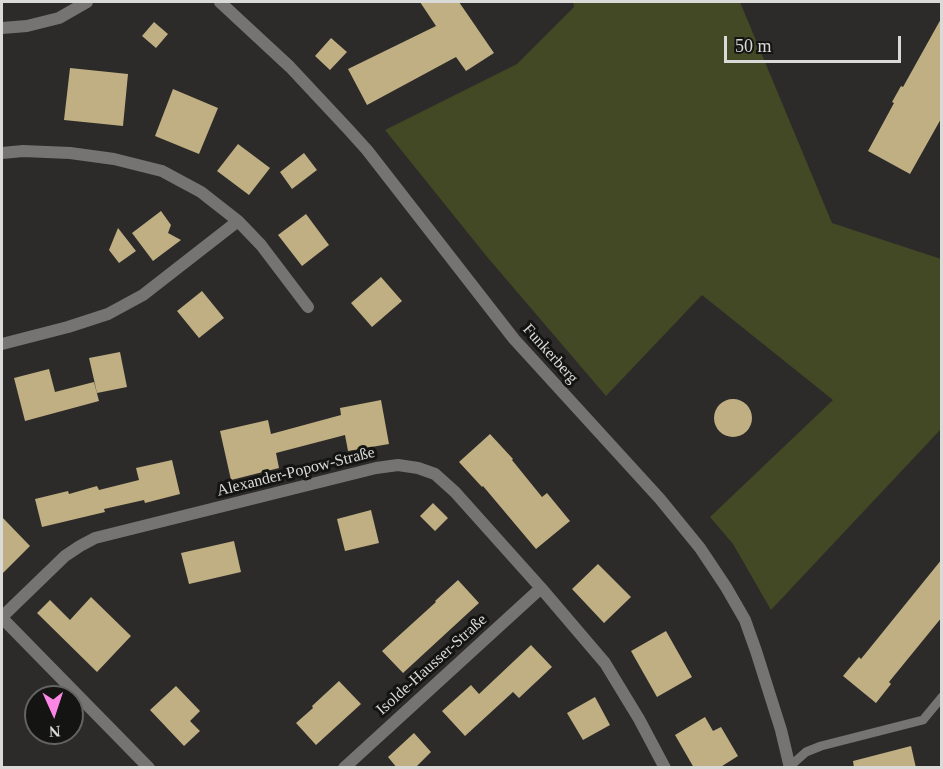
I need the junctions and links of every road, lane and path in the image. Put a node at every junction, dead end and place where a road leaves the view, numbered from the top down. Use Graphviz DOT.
graph roads {
  1 [pos="87,2"];
  2 [pos="220,2"];
  3 [pos="2,28"];
  4 [pos="2,153"];
  5 [pos="238,221"];
  6 [pos="308,307"];
  7 [pos="2,344"];
  8 [pos="541,588"];
  9 [pos="2,618"];
  10 [pos="942,697"];
  11 [pos="789,767"];
  12 [pos="149,768"];
  13 [pos="344,768"];
  14 [pos="665,768"];
  1 -- 3 [label="street"];
  2 -- 11 [label="street, Funkerberg"];
  4 -- 5 [label="street"];
  5 -- 6 [label="street"];
  5 -- 7 [label="street"];
  8 -- 9 [label="street, Alexander-Popow-Straße"];
  8 -- 13 [label="street, Isolde-Hausser-Straße"];
  8 -- 14 [label="street, Alexander-Popow-Straße"];
  9 -- 12 [label="street"];
  10 -- 11 [label="lane"];
}
